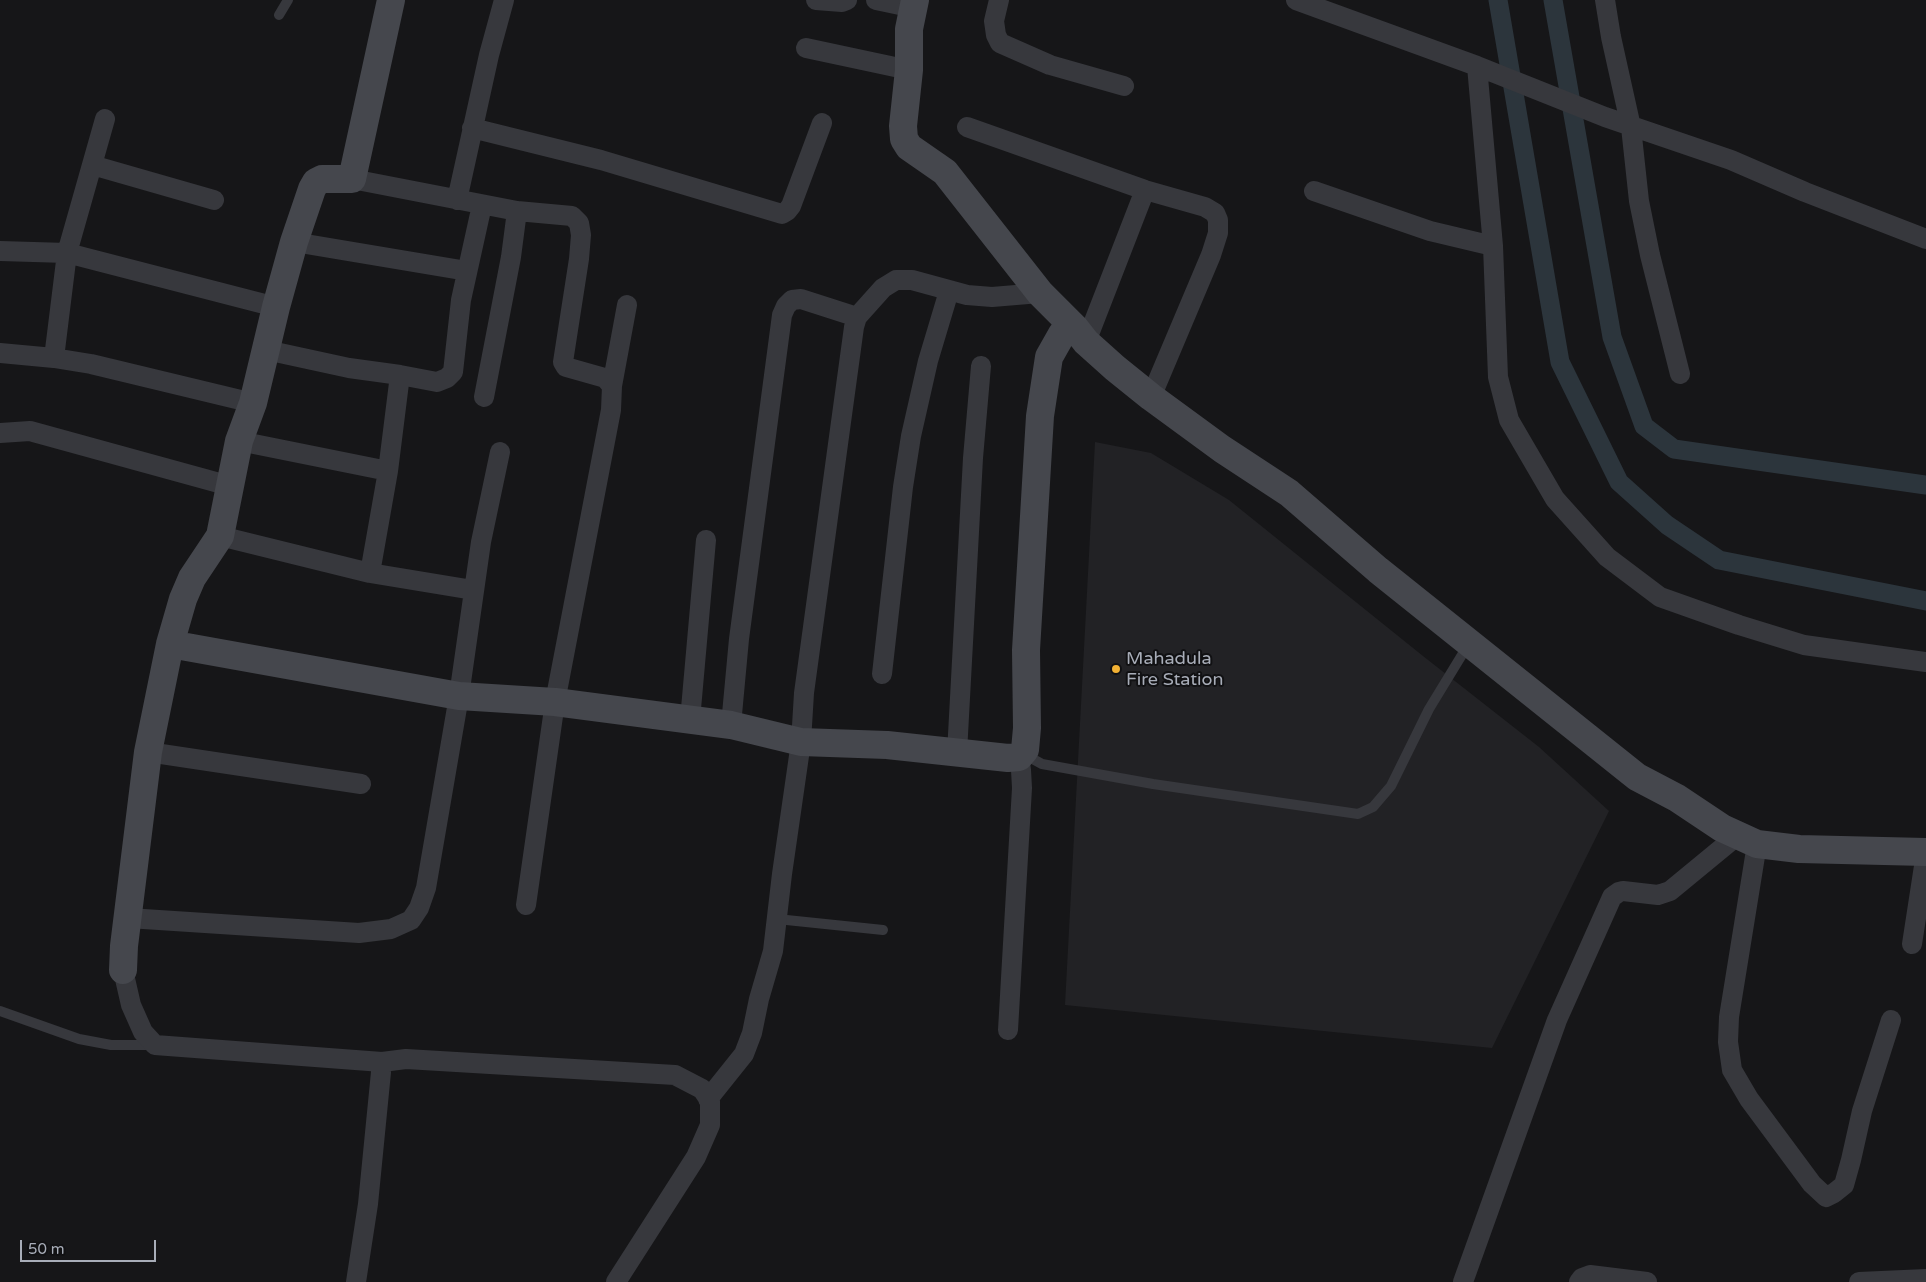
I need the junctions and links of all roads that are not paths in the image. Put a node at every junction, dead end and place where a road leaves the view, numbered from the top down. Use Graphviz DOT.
graph roads {
  1 [pos="288,0"];
  2 [pos="391,0"];
  3 [pos="504,0"];
  4 [pos="816,0"];
  5 [pos="847,0"];
  6 [pos="876,0"];
  7 [pos="999,0"];
  8 [pos="1605,0"];
  9 [pos="1301,1"];
  10 [pos="914,4"];
  11 [pos="279,14"];
  12 [pos="806,48"];
  13 [pos="1485,69"];
  14 [pos="909,70"];
  15 [pos="1124,86"];
  16 [pos="105,119"];
  17 [pos="822,123"];
  18 [pos="967,127"];
  19 [pos="1632,127"];
  20 [pos="472,128"];
  21 [pos="92,165"];
  22 [pos="352,179"];
  23 [pos="1145,190"];
  24 [pos="1314,191"];
  25 [pos="214,200"];
  26 [pos="457,200"];
  27 [pos="482,205"];
  28 [pos="517,211"];
  29 [pos="1926,239"];
  30 [pos="294,242"];
  31 [pos="1493,246"];
  32 [pos="0,251"];
  33 [pos="66,253"];
  34 [pos="467,271"];
  35 [pos="949,291"];
  36 [pos="1040,293"];
  37 [pos="627,305"];
  38 [pos="276,307"];
  39 [pos="857,317"];
  40 [pos="1080,335"];
  41 [pos="266,350"];
  42 [pos="0,353"];
  43 [pos="54,358"];
  44 [pos="981,366"];
  45 [pos="1680,374"];
  46 [pos="400,376"];
  47 [pos="612,386"];
  48 [pos="484,397"];
  49 [pos="1152,397"];
  50 [pos="253,403"];
  51 [pos="0,433"];
  52 [pos="239,441"];
  53 [pos="500,452"];
  54 [pos="388,471"];
  55 [pos="230,486"];
  56 [pos="220,536"];
  57 [pos="706,540"];
  58 [pos="370,573"];
  59 [pos="473,590"];
  60 [pos="170,644"];
  61 [pos="1468,644"];
  62 [pos="1926,662"];
  63 [pos="882,674"];
  64 [pos="459,696"];
  65 [pos="555,702"];
  66 [pos="690,720"];
  67 [pos="731,725"];
  68 [pos="802,742"];
  69 [pos="148,752"];
  70 [pos="957,753"];
  71 [pos="1022,754"];
  72 [pos="361,784"];
  73 [pos="1748,839"];
  74 [pos="1926,853"];
  75 [pos="526,905"];
  76 [pos="128,918"];
  77 [pos="777,919"];
  78 [pos="883,930"];
  79 [pos="1912,944"];
  80 [pos="123,970"];
  81 [pos="0,1011"];
  82 [pos="1891,1020"];
  83 [pos="1008,1030"];
  84 [pos="155,1045"];
  85 [pos="382,1062"];
  86 [pos="708,1098"];
  87 [pos="1615,1279"];
  88 [pos="1926,1279"];
  89 [pos="356,1282"];
  90 [pos="616,1282"];
  91 [pos="1462,1282"];
  92 [pos="1579,1282"];
  93 [pos="1647,1282"];
  94 [pos="1859,1282"];
  1 -- 11 [label="lane"];
  2 -- 22 [label="street"];
  3 -- 20 [label="street"];
  4 -- 5 [label="street"];
  6 -- 10 [label="street"];
  7 -- 15 [label="street"];
  8 -- 19 [label="street"];
  9 -- 13 [label="street"];
  10 -- 14 [label="street"];
  12 -- 14 [label="street"];
  13 -- 19 [label="street"];
  13 -- 31 [label="street"];
  14 -- 36 [label="street"];
  16 -- 21 [label="street"];
  17 -- 20 [label="street"];
  18 -- 23 [label="street"];
  19 -- 29 [label="street"];
  19 -- 45 [label="street"];
  20 -- 26 [label="street"];
  21 -- 25 [label="street"];
  21 -- 33 [label="street"];
  22 -- 26 [label="street"];
  22 -- 30 [label="street"];
  23 -- 40 [label="street"];
  23 -- 49 [label="street"];
  24 -- 31 [label="street"];
  26 -- 27 [label="street"];
  27 -- 28 [label="street"];
  27 -- 34 [label="street"];
  28 -- 47 [label="street"];
  28 -- 48 [label="street"];
  30 -- 34 [label="street"];
  30 -- 38 [label="street"];
  31 -- 62 [label="street"];
  32 -- 33 [label="street"];
  33 -- 38 [label="street"];
  33 -- 43 [label="street"];
  34 -- 46 [label="street"];
  35 -- 36 [label="street"];
  35 -- 39 [label="street"];
  35 -- 63 [label="street"];
  36 -- 40 [label="street"];
  37 -- 47 [label="street"];
  38 -- 41 [label="street"];
  39 -- 67 [label="street"];
  39 -- 68 [label="street"];
  40 -- 49 [label="street"];
  40 -- 71 [label="street"];
  41 -- 46 [label="street"];
  41 -- 50 [label="street"];
  42 -- 43 [label="street"];
  43 -- 50 [label="street"];
  44 -- 70 [label="street"];
  46 -- 54 [label="street"];
  47 -- 65 [label="street"];
  49 -- 61 [label="street"];
  50 -- 52 [label="street"];
  51 -- 55 [label="street"];
  52 -- 54 [label="street"];
  52 -- 55 [label="street"];
  53 -- 59 [label="street"];
  54 -- 58 [label="street"];
  55 -- 56 [label="street"];
  56 -- 58 [label="street"];
  56 -- 60 [label="street"];
  57 -- 66 [label="street"];
  58 -- 59 [label="street"];
  59 -- 64 [label="street"];
  60 -- 64 [label="street"];
  60 -- 69 [label="street"];
  61 -- 71 [label="lane"];
  61 -- 73 [label="street"];
  64 -- 65 [label="street"];
  64 -- 76 [label="street"];
  65 -- 66 [label="street"];
  65 -- 75 [label="street"];
  66 -- 67 [label="street"];
  67 -- 68 [label="street"];
  68 -- 70 [label="street"];
  68 -- 77 [label="street"];
  69 -- 72 [label="street"];
  69 -- 76 [label="street"];
  70 -- 71 [label="street"];
  71 -- 83 [label="street"];
  73 -- 74 [label="street"];
  73 -- 82 [label="street"];
  73 -- 91 [label="street"];
  74 -- 79 [label="street"];
  76 -- 80 [label="street"];
  77 -- 78 [label="lane"];
  77 -- 86 [label="street"];
  80 -- 84 [label="street"];
  81 -- 84 [label="lane"];
  84 -- 85 [label="street"];
  85 -- 86 [label="street"];
  85 -- 89 [label="street"];
  86 -- 90 [label="street"];
  87 -- 92 [label="street"];
  87 -- 93 [label="street"];
  88 -- 94 [label="street"];
}
